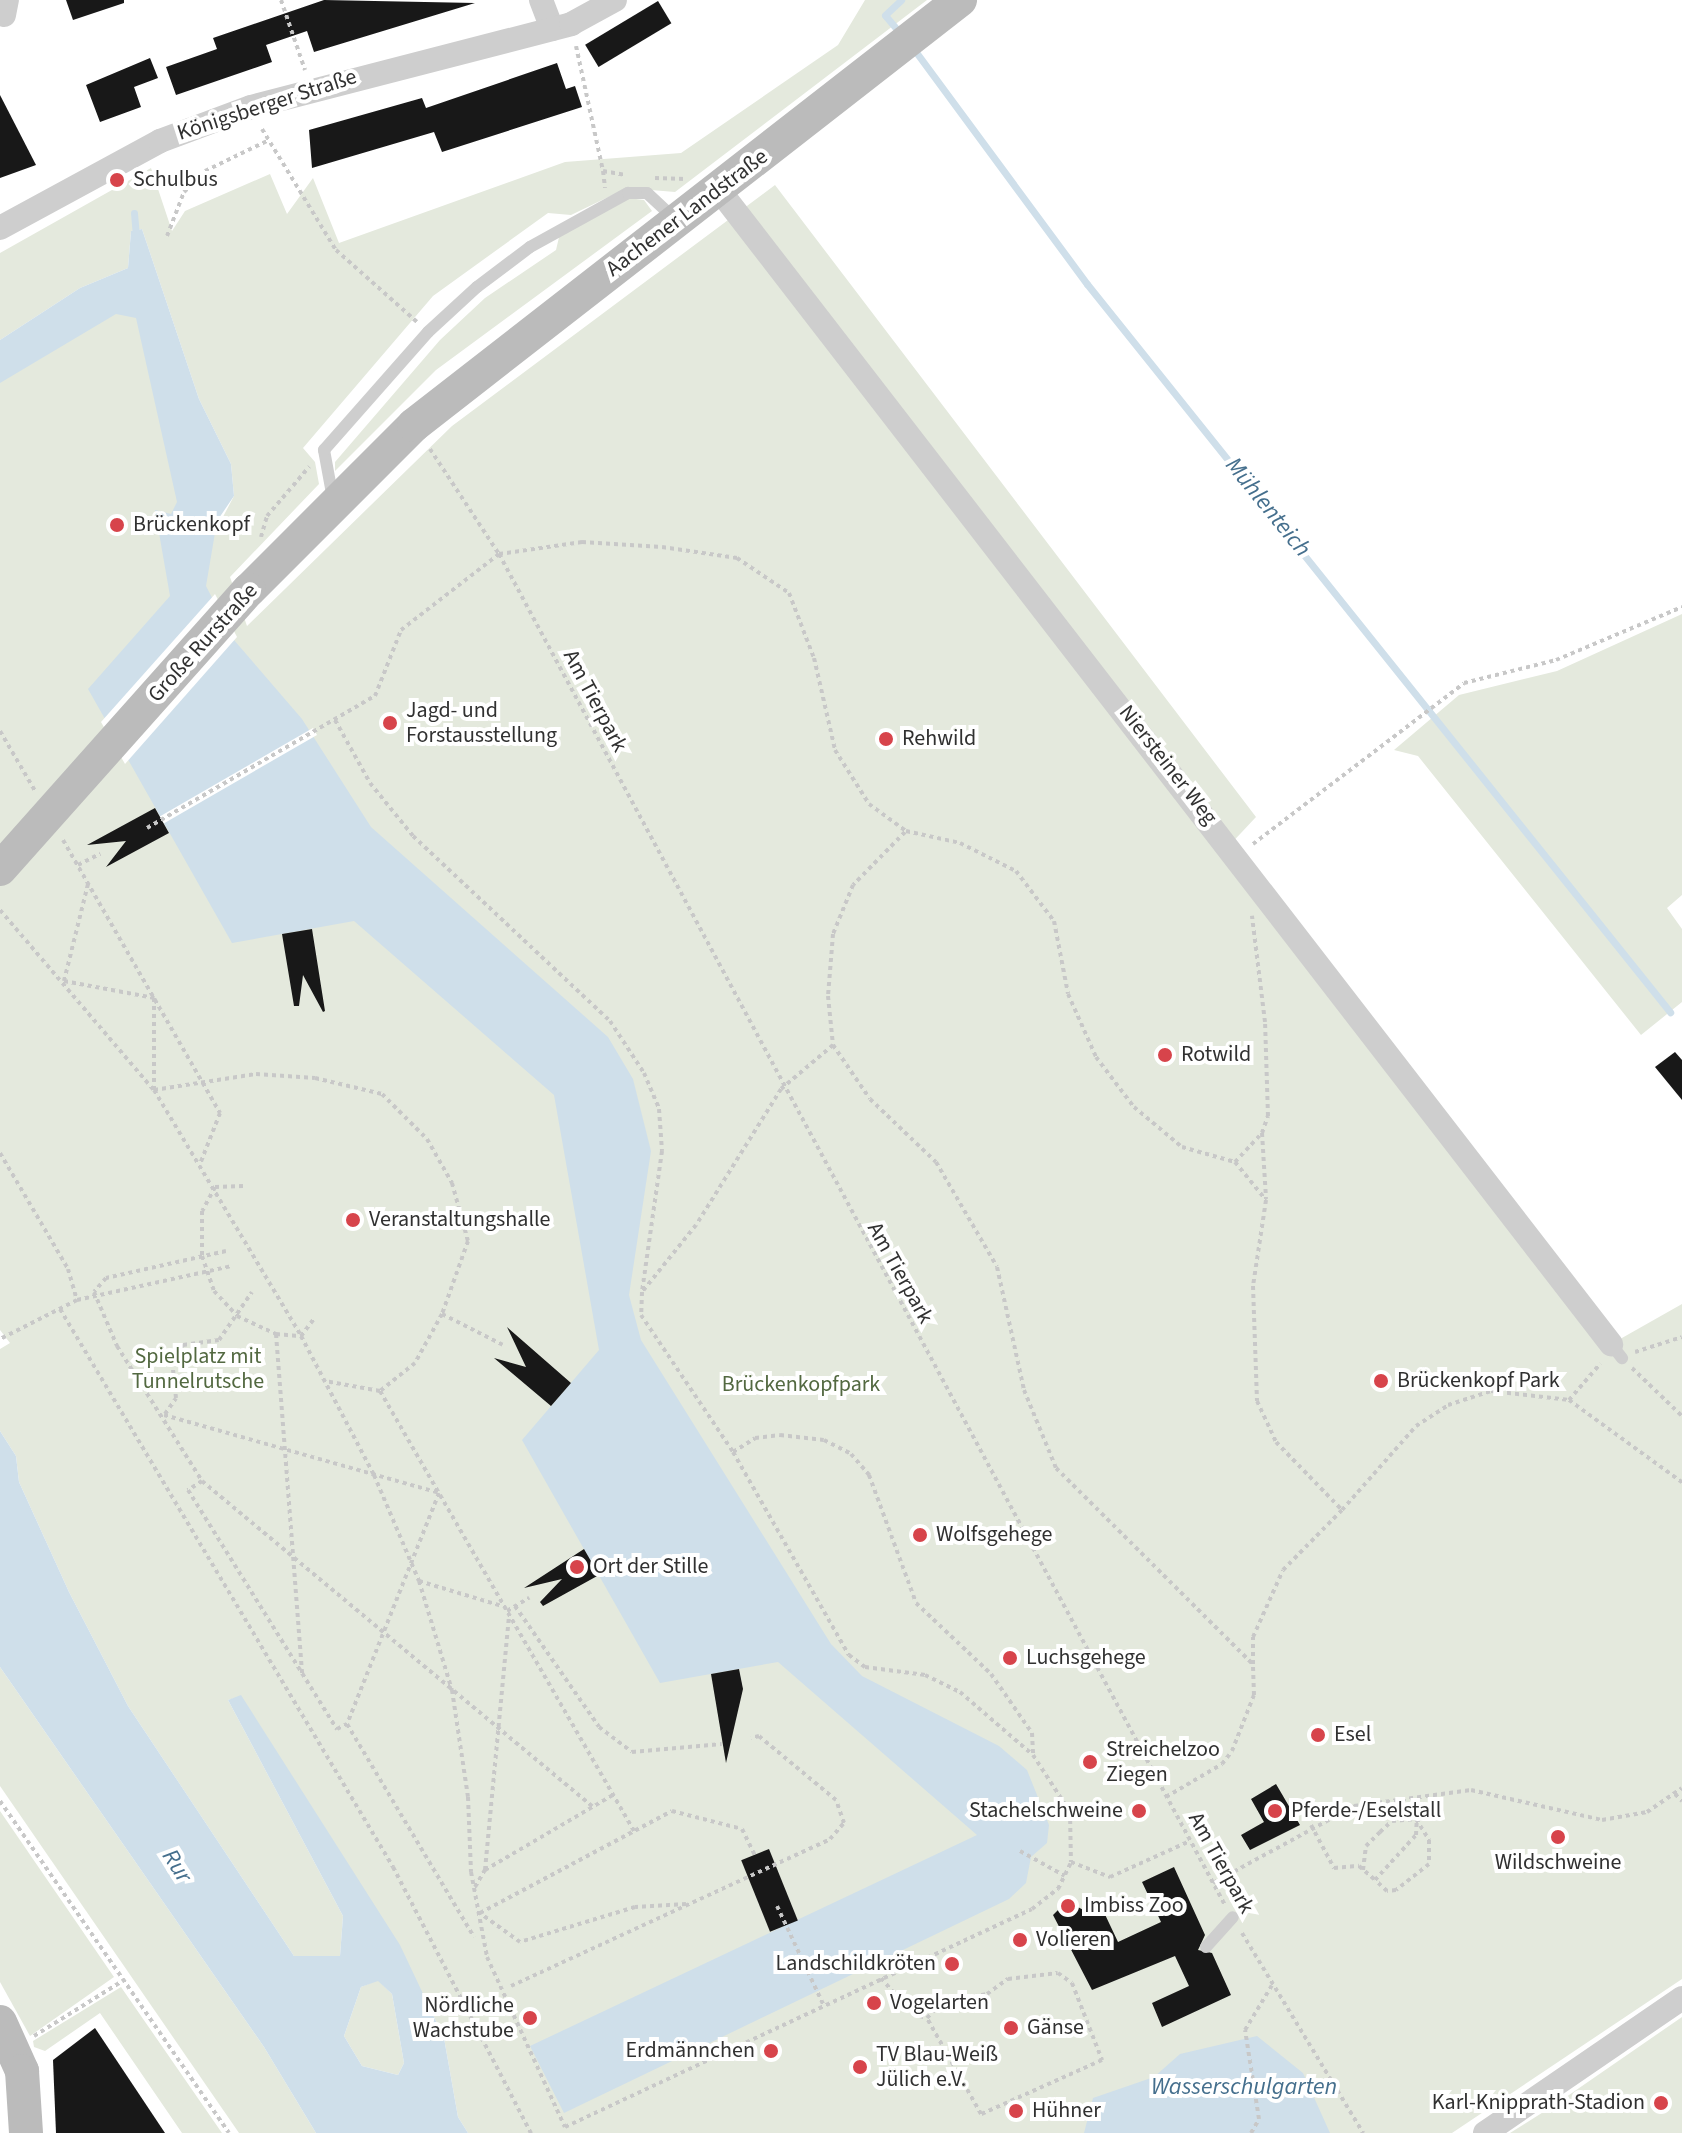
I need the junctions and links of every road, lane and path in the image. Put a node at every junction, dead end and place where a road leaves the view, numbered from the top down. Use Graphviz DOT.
graph roads {
  1 [pos="281,0"];
  2 [pos="541,0"];
  3 [pos="615,0"];
  4 [pos="960,0"];
  5 [pos="561,26"];
  6 [pos="311,88"];
  7 [pos="251,107"];
  8 [pos="267,141"];
  9 [pos="630,176"];
  10 [pos="644,179"];
  11 [pos="707,184"];
  12 [pos="677,221"];
  13 [pos="0,228"];
  14 [pos="167,236"];
  15 [pos="428,332"];
  16 [pos="414,425"];
  17 [pos="324,450"];
  18 [pos="334,500"];
  19 [pos="258,549"];
  20 [pos="499,554"];
  21 [pos="1682,607"];
  22 [pos="335,720"];
  23 [pos="0,731"];
  24 [pos="39,798"];
  25 [pos="55,825"];
  26 [pos="147,828"];
  27 [pos="906,831"];
  28 [pos="100,854"];
  29 [pos="1238,855"];
  30 [pos="78,865"];
  31 [pos="0,869"];
  32 [pos="88,884"];
  33 [pos="1262,885"];
  34 [pos="0,910"];
  35 [pos="64,981"];
  36 [pos="154,998"];
  37 [pos="833,1045"];
  38 [pos="203,1082"];
  39 [pos="781,1089"];
  40 [pos="154,1090"];
  41 [pos="1262,1133"];
  42 [pos="0,1153"];
  43 [pos="1235,1162"];
  44 [pos="200,1164"];
  45 [pos="243,1186"];
  46 [pos="215,1187"];
  47 [pos="1266,1200"];
  48 [pos="226,1251"];
  49 [pos="202,1256"];
  50 [pos="232,1266"];
  51 [pos="207,1272"];
  52 [pos="94,1292"];
  53 [pos="252,1292"];
  54 [pos="642,1292"];
  55 [pos="77,1300"];
  56 [pos="60,1309"];
  57 [pos="442,1314"];
  58 [pos="237,1316"];
  59 [pos="314,1319"];
  60 [pos="276,1334"];
  61 [pos="301,1336"];
  62 [pos="0,1339"];
  63 [pos="503,1345"];
  64 [pos="1617,1351"];
  65 [pos="325,1381"];
  66 [pos="380,1391"];
  67 [pos="162,1416"];
  68 [pos="1682,1416"];
  69 [pos="286,1450"];
  70 [pos="733,1452"];
  71 [pos="374,1475"];
  72 [pos="202,1481"];
  73 [pos="1682,1482"];
  74 [pos="439,1493"];
  75 [pos="1342,1510"];
  76 [pos="293,1557"];
  77 [pos="410,1559"];
  78 [pos="584,1567"];
  79 [pos="576,1572"];
  80 [pos="419,1581"];
  81 [pos="529,1598"];
  82 [pos="515,1606"];
  83 [pos="507,1610"];
  84 [pos="381,1629"];
  85 [pos="1253,1664"];
  86 [pos="302,1676"];
  87 [pos="452,1690"];
  88 [pos="347,1724"];
  89 [pos="497,1726"];
  90 [pos="751,1738"];
  91 [pos="722,1744"];
  92 [pos="1033,1755"];
  93 [pos="1682,1788"];
  94 [pos="1675,1794"];
  95 [pos="613,1795"];
  96 [pos="1418,1795"];
  97 [pos="1166,1797"];
  98 [pos="0,1801"];
  99 [pos="1682,1801"];
  100 [pos="592,1806"];
  101 [pos="1416,1819"];
  102 [pos="1311,1825"];
  103 [pos="634,1831"];
  104 [pos="1188,1842"];
  105 [pos="1020,1851"];
  106 [pos="755,1856"];
  107 [pos="1071,1862"];
  108 [pos="485,1870"];
  109 [pos="1363,1870"];
  110 [pos="1065,1876"];
  111 [pos="1375,1880"];
  112 [pos="1212,1883"];
  113 [pos="474,1889"];
  114 [pos="686,1904"];
  115 [pos="777,1906"];
  116 [pos="480,1913"];
  117 [pos="1233,1917"];
  118 [pos="474,1937"];
  119 [pos="1206,1947"];
  120 [pos="881,1978"];
  121 [pos="124,1980"];
  122 [pos="1272,1985"];
  123 [pos="511,1986"];
  124 [pos="1682,1998"];
  125 [pos="823,2004"];
  126 [pos="515,2011"];
  127 [pos="509,2013"];
  128 [pos="927,2018"];
  129 [pos="8,2035"];
  130 [pos="26,2133"];
  131 [pos="229,2133"];
  132 [pos="531,2133"];
  133 [pos="1251,2133"];
  134 [pos="1363,2133"];
  135 [pos="1485,2133"];
  1 -- 6 [label="path"];
  2 -- 5 [label="street"];
  3 -- 5 [label="street, Königsberger Straße"];
  4 -- 11 [label="main road, Aachener Landstraße"];
  5 -- 6 [label="street, Königsberger Straße"];
  5 -- 9 [label="path"];
  6 -- 7 [label="street, Königsberger Straße"];
  7 -- 8 [label="path"];
  7 -- 13 [label="street, Königsberger Straße"];
  8 -- 14 [label="path"];
  8 -- 15 [label="path"];
  10 -- 11 [label="path"];
  11 -- 12 [label="main road, Aachener Landstraße"];
  11 -- 29 [label="street, Niersteiner Weg"];
  12 -- 15 [label="lane"];
  12 -- 16 [label="main road, Aachener Landstraße"];
  15 -- 17 [label="lane"];
  16 -- 18 [label="main road, Große Rurstraße"];
  16 -- 20 [label="path, Am Tierpark"];
  17 -- 18 [label="lane"];
  17 -- 19 [label="path"];
  18 -- 31 [label="main road, Große Rurstraße, bridge"];
  20 -- 22 [label="path"];
  20 -- 27 [label="path"];
  20 -- 39 [label="path, Am Tierpark"];
  21 -- 29 [label="path"];
  22 -- 26 [label="path"];
  22 -- 54 [label="path"];
  23 -- 24 [label="path"];
  25 -- 30 [label="path"];
  27 -- 37 [label="path"];
  27 -- 43 [label="path"];
  28 -- 30 [label="path"];
  29 -- 33 [label="street, Niersteiner Weg"];
  30 -- 32 [label="path"];
  32 -- 35 [label="path"];
  32 -- 36 [label="path"];
  33 -- 41 [label="path"];
  33 -- 64 [label="street, Niersteiner Weg"];
  34 -- 35 [label="path"];
  35 -- 36 [label="path"];
  35 -- 40 [label="path"];
  36 -- 38 [label="path"];
  36 -- 40 [label="path"];
  37 -- 39 [label="path"];
  37 -- 85 [label="path"];
  38 -- 40 [label="path"];
  38 -- 44 [label="path"];
  38 -- 57 [label="path"];
  39 -- 54 [label="path"];
  39 -- 97 [label="path, Am Tierpark"];
  40 -- 44 [label="path"];
  41 -- 43 [label="path"];
  41 -- 47 [label="path"];
  42 -- 55 [label="path"];
  43 -- 47 [label="path"];
  44 -- 46 [label="path"];
  45 -- 46 [label="path"];
  46 -- 49 [label="path"];
  46 -- 61 [label="path"];
  47 -- 75 [label="path"];
  48 -- 49 [label="path"];
  49 -- 51 [label="path"];
  49 -- 52 [label="path"];
  50 -- 51 [label="path"];
  51 -- 52 [label="path"];
  51 -- 58 [label="path"];
  52 -- 55 [label="path"];
  52 -- 67 [label="path"];
  53 -- 58 [label="path"];
  54 -- 70 [label="path"];
  55 -- 56 [label="path"];
  56 -- 62 [label="path"];
  56 -- 132 [label="path"];
  57 -- 63 [label="path"];
  57 -- 66 [label="path"];
  58 -- 60 [label="path"];
  58 -- 67 [label="path"];
  59 -- 61 [label="path"];
  60 -- 61 [label="path"];
  60 -- 69 [label="path"];
  61 -- 65 [label="path"];
  64 -- 68 [label="path"];
  65 -- 66 [label="path"];
  65 -- 71 [label="path"];
  66 -- 74 [label="path"];
  67 -- 69 [label="path"];
  67 -- 72 [label="path"];
  69 -- 71 [label="path"];
  69 -- 76 [label="path"];
  70 -- 92 [label="path"];
  70 -- 92 [label="path"];
  71 -- 74 [label="path"];
  71 -- 77 [label="path"];
  72 -- 76 [label="path"];
  72 -- 86 [label="path"];
  73 -- 75 [label="path"];
  74 -- 77 [label="path"];
  74 -- 83 [label="path"];
  75 -- 85 [label="path"];
  76 -- 84 [label="path"];
  76 -- 86 [label="path"];
  77 -- 80 [label="path"];
  77 -- 84 [label="path"];
  78 -- 79 [label="path"];
  80 -- 83 [label="path"];
  80 -- 87 [label="path"];
  81 -- 82 [label="path"];
  82 -- 83 [label="path"];
  82 -- 91 [label="path"];
  83 -- 89 [label="path"];
  83 -- 95 [label="path"];
  84 -- 87 [label="path"];
  84 -- 88 [label="path"];
  85 -- 97 [label="path"];
  86 -- 88 [label="path"];
  87 -- 89 [label="path"];
  87 -- 113 [label="path"];
  88 -- 118 [label="path"];
  89 -- 100 [label="path"];
  89 -- 108 [label="path"];
  90 -- 114 [label="path"];
  92 -- 107 [label="path"];
  93 -- 94 [label="path"];
  94 -- 96 [label="path"];
  94 -- 99 [label="path"];
  95 -- 100 [label="path"];
  95 -- 103 [label="path"];
  96 -- 101 [label="path"];
  96 -- 102 [label="path"];
  97 -- 104 [label="path, Am Tierpark"];
  98 -- 121 [label="path"];
  100 -- 108 [label="path"];
  101 -- 109 [label="path"];
  101 -- 111 [label="path"];
  101 -- 111 [label="path"];
  102 -- 109 [label="path"];
  102 -- 112 [label="path"];
  103 -- 106 [label="path"];
  103 -- 116 [label="path"];
  104 -- 107 [label="path"];
  104 -- 112 [label="path, Am Tierpark"];
  105 -- 110 [label="path"];
  107 -- 110 [label="path"];
  108 -- 113 [label="path"];
  109 -- 111 [label="path"];
  110 -- 120 [label="path"];
  112 -- 117 [label="path, Am Tierpark"];
  113 -- 116 [label="path"];
  114 -- 116 [label="path"];
  114 -- 123 [label="path"];
  115 -- 125 [label="path"];
  116 -- 127 [label="path"];
  117 -- 119 [label="lane"];
  117 -- 122 [label="path, Am Tierpark"];
  120 -- 125 [label="path"];
  120 -- 128 [label="path"];
  121 -- 129 [label="path"];
  121 -- 131 [label="path"];
  122 -- 133 [label="path"];
  122 -- 134 [label="path, Am Tierpark"];
  124 -- 135 [label="street"];
  125 -- 127 [label="path"];
  126 -- 127 [label="path"];
  128 -- 128 [label="path"];
  129 -- 130 [label="main road"];
}
